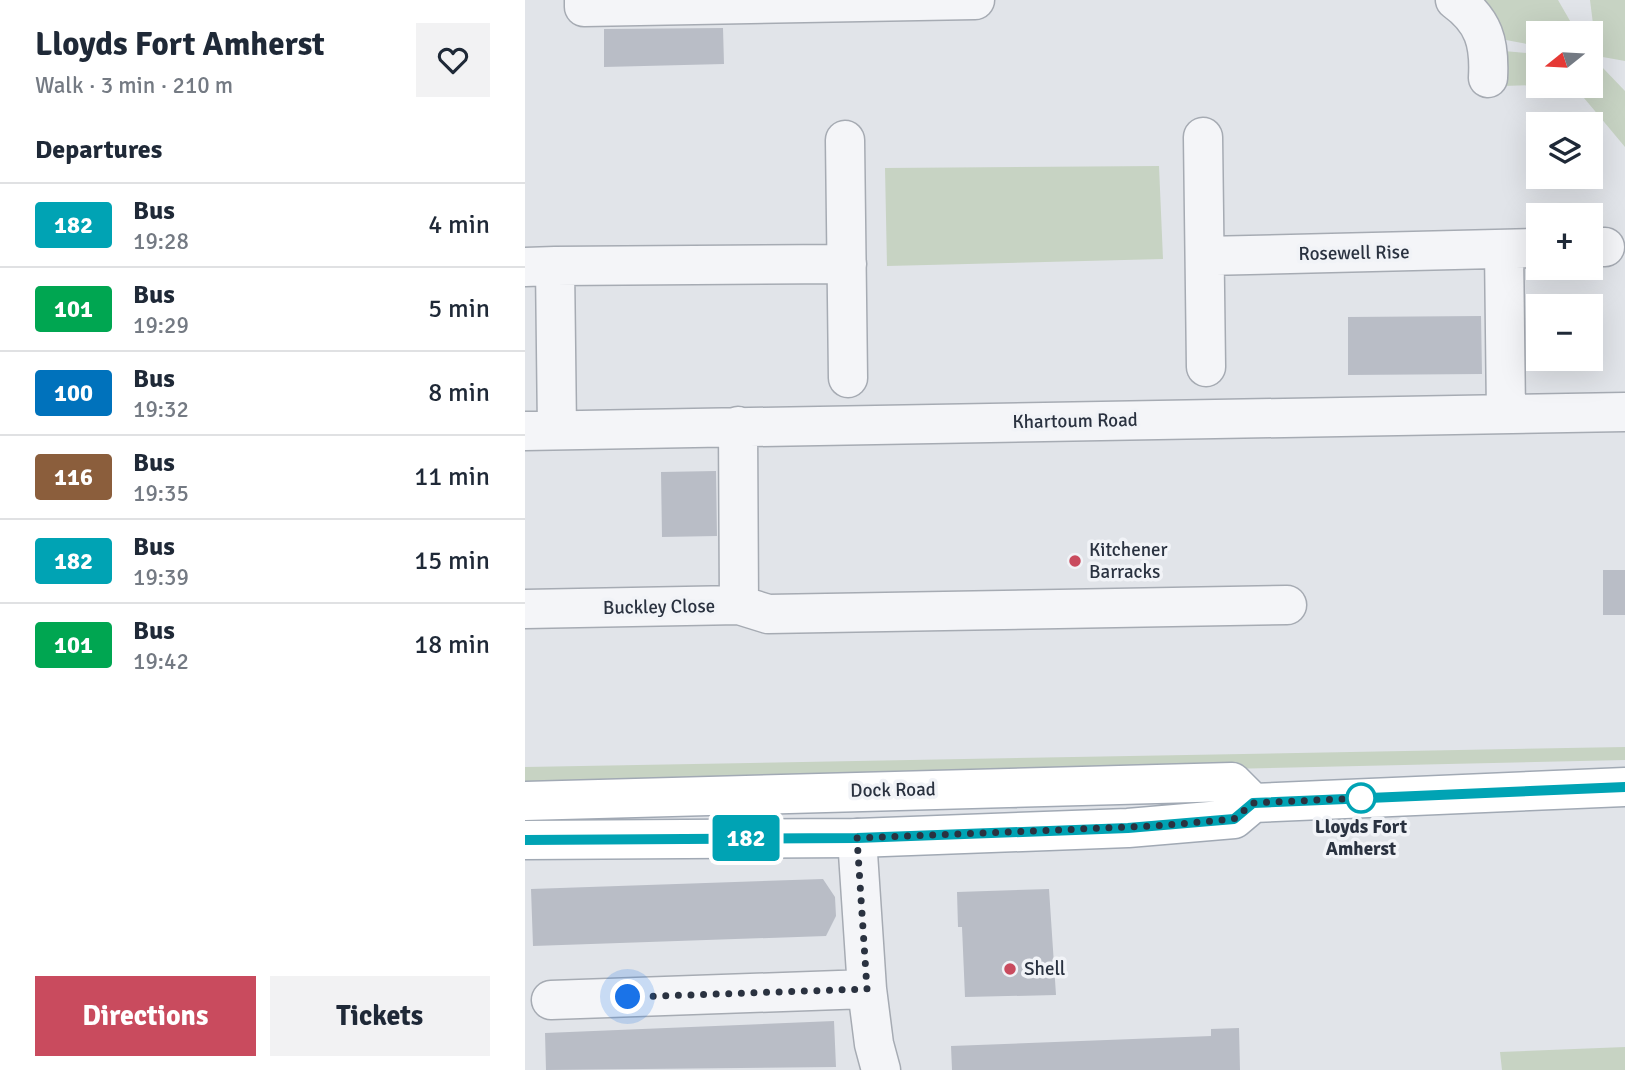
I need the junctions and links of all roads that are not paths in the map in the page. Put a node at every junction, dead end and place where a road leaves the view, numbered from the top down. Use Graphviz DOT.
graph roads {
  1 [pos="584,0"];
  2 [pos="975,0"];
  3 [pos="1455,0"];
  4 [pos="1488,78"];
  5 [pos="1203,136"];
  6 [pos="845,140"];
  7 [pos="1521,248"];
  8 [pos="1205,256"];
  9 [pos="847,264"];
  10 [pos="540,266"];
  11 [pos="1206,367"];
  12 [pos="848,378"];
  13 [pos="1625,412"];
  14 [pos="1506,414"];
  15 [pos="738,426"];
  16 [pos="541,430"];
  17 [pos="739,605"];
  18 [pos="1287,606"];
  19 [pos="525,609"];
  20 [pos="1038,787"];
  21 [pos="1625,787"];
  22 [pos="858,790"];
  23 [pos="525,801"];
  24 [pos="1253,803"];
  25 [pos="1039,832"];
  26 [pos="857,838"];
  27 [pos="525,841"];
  28 [pos="867,989"];
  29 [pos="551,1000"];
  30 [pos="881,1070"];
  1 -- 2 [label="street"];
  3 -- 4 [label="street"];
  5 -- 8 [label="street"];
  6 -- 9 [label="street"];
  7 -- 8 [label="street, Rosewell Rise"];
  7 -- 14 [label="street, Rosewell Rise"];
  8 -- 11 [label="street"];
  9 -- 10 [label="street"];
  9 -- 12 [label="street"];
  10 -- 16 [label="street"];
  13 -- 14 [label="street, Khartoum Road"];
  14 -- 15 [label="street, Khartoum Road"];
  15 -- 16 [label="street, Khartoum Road"];
  15 -- 17 [label="street, Buckley Close"];
  17 -- 18 [label="street"];
  17 -- 19 [label="street, Buckley Close"];
  20 -- 22 [label="main road, Dock Road"];
  20 -- 24 [label="main road, Dock Road"];
  20 -- 25 [label="main road"];
  21 -- 24 [label="main road"];
  22 -- 23 [label="main road, Dock Road"];
  22 -- 26 [label="main road"];
  24 -- 25 [label="main road"];
  25 -- 26 [label="main road"];
  26 -- 27 [label="main road"];
  26 -- 28 [label="street"];
  28 -- 29 [label="street"];
  28 -- 30 [label="street"];
}
